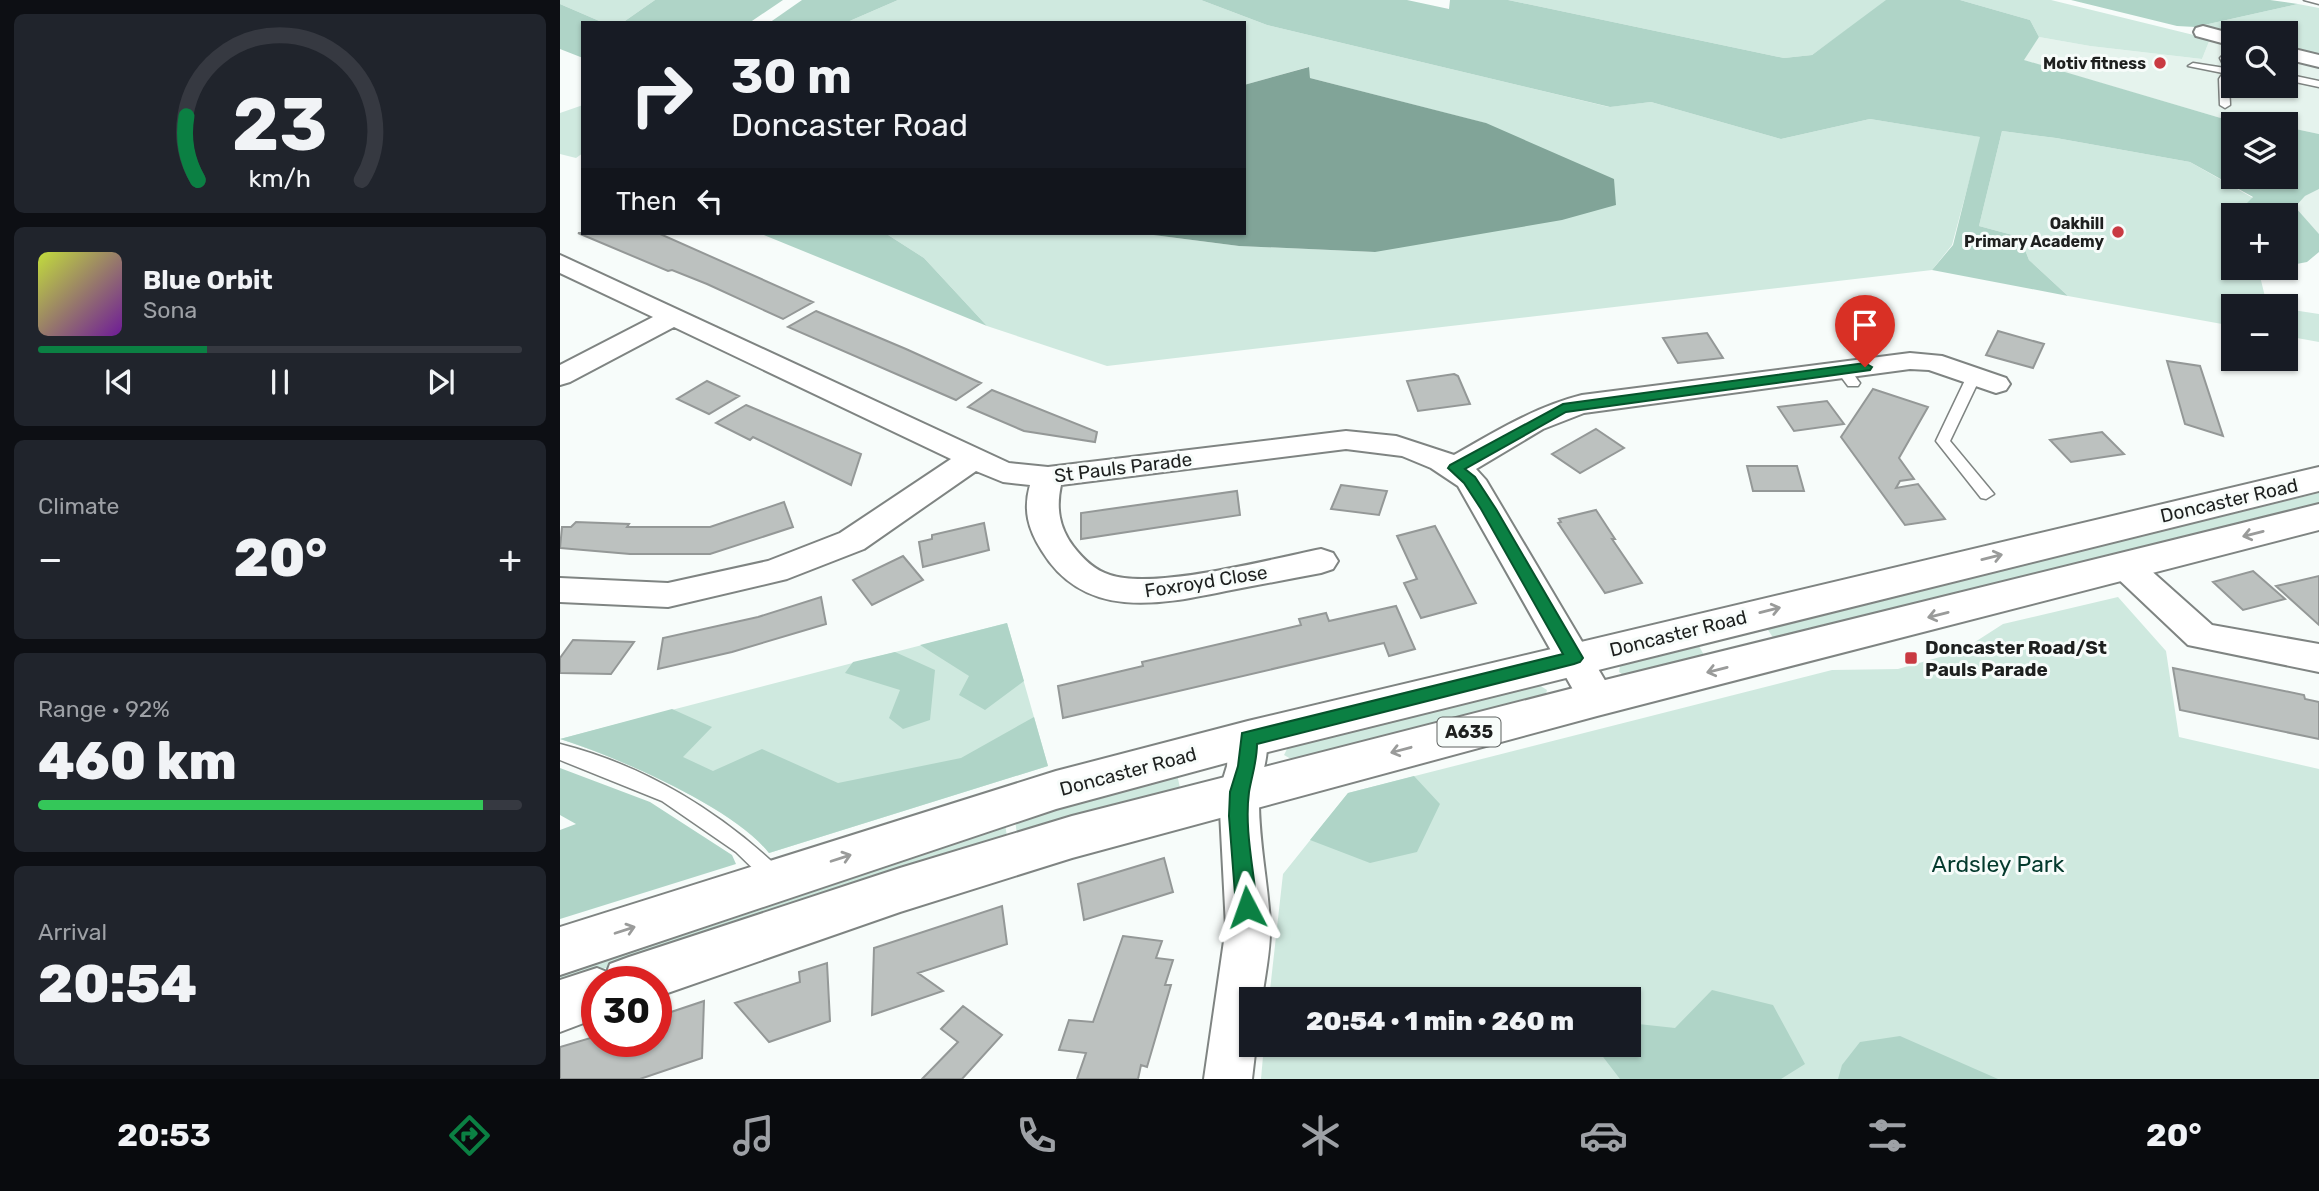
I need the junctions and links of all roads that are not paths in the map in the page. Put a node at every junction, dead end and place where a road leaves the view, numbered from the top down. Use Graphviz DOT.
graph roads {
  1 [pos="2308,0"];
  2 [pos="2319,1"];
  3 [pos="2203,32"];
  4 [pos="2221,37"];
  5 [pos="2298,56"];
  6 [pos="2319,61"];
  7 [pos="2193,66"];
  8 [pos="2221,67"];
  9 [pos="2298,80"];
  10 [pos="2319,84"];
  11 [pos="2225,98"];
  12 [pos="2225,105"];
  13 [pos="560,263"];
  14 [pos="673,317"];
  15 [pos="560,376"];
  16 [pos="1985,380"];
  17 [pos="972,459"];
  18 [pos="1455,468"];
  19 [pos="1048,477"];
  20 [pos="2319,479"];
  21 [pos="1986,494"];
  22 [pos="2319,517"];
  23 [pos="1321,561"];
  24 [pos="2126,567"];
  25 [pos="560,590"];
  26 [pos="1574,658"];
  27 [pos="2319,658"];
  28 [pos="1597,699"];
  29 [pos="1248,739"];
  30 [pos="560,752"];
  31 [pos="1240,792"];
  32 [pos="777,879"];
  33 [pos="560,951"];
  34 [pos="672,967"];
  35 [pos="581,999"];
  36 [pos="560,1006"];
  37 [pos="1228,1079"];
  1 -- 2 [label="lane"];
  3 -- 4 [label="street"];
  5 -- 6 [label="street"];
  7 -- 8 [label="lane"];
  9 -- 10 [label="lane"];
  11 -- 12 [label="lane"];
  13 -- 14 [label="street, St Pauls Parade"];
  14 -- 15 [label="street"];
  14 -- 17 [label="street, St Pauls Parade"];
  16 -- 18 [label="street"];
  16 -- 21 [label="lane"];
  17 -- 19 [label="street, St Pauls Parade"];
  17 -- 25 [label="street"];
  18 -- 19 [label="street, St Pauls Parade"];
  18 -- 26 [label="street, St Pauls Parade"];
  19 -- 23 [label="street, Foxroyd Close"];
  26 -- 20 [label="highway, Doncaster Road / A635, one-way"];
  22 -- 24 [label="highway, Doncaster Road / A635, one-way"];
  24 -- 27 [label="street"];
  24 -- 28 [label="highway, Doncaster Road / A635, one-way"];
  26 -- 28 [label="street, St Pauls Parade"];
  26 -- 29 [label="highway, Doncaster Road / A635"];
  28 -- 31 [label="highway, Doncaster Road / A635, one-way"];
  29 -- 31 [label="street"];
  32 -- 29 [label="highway, Doncaster Road / A635, one-way"];
  30 -- 32 [label="lane"];
  31 -- 34 [label="highway, Doncaster Road / A635"];
  31 -- 37 [label="street"];
  33 -- 32 [label="highway, Doncaster Road / A635, one-way"];
  35 -- 36 [label="highway"];
}
